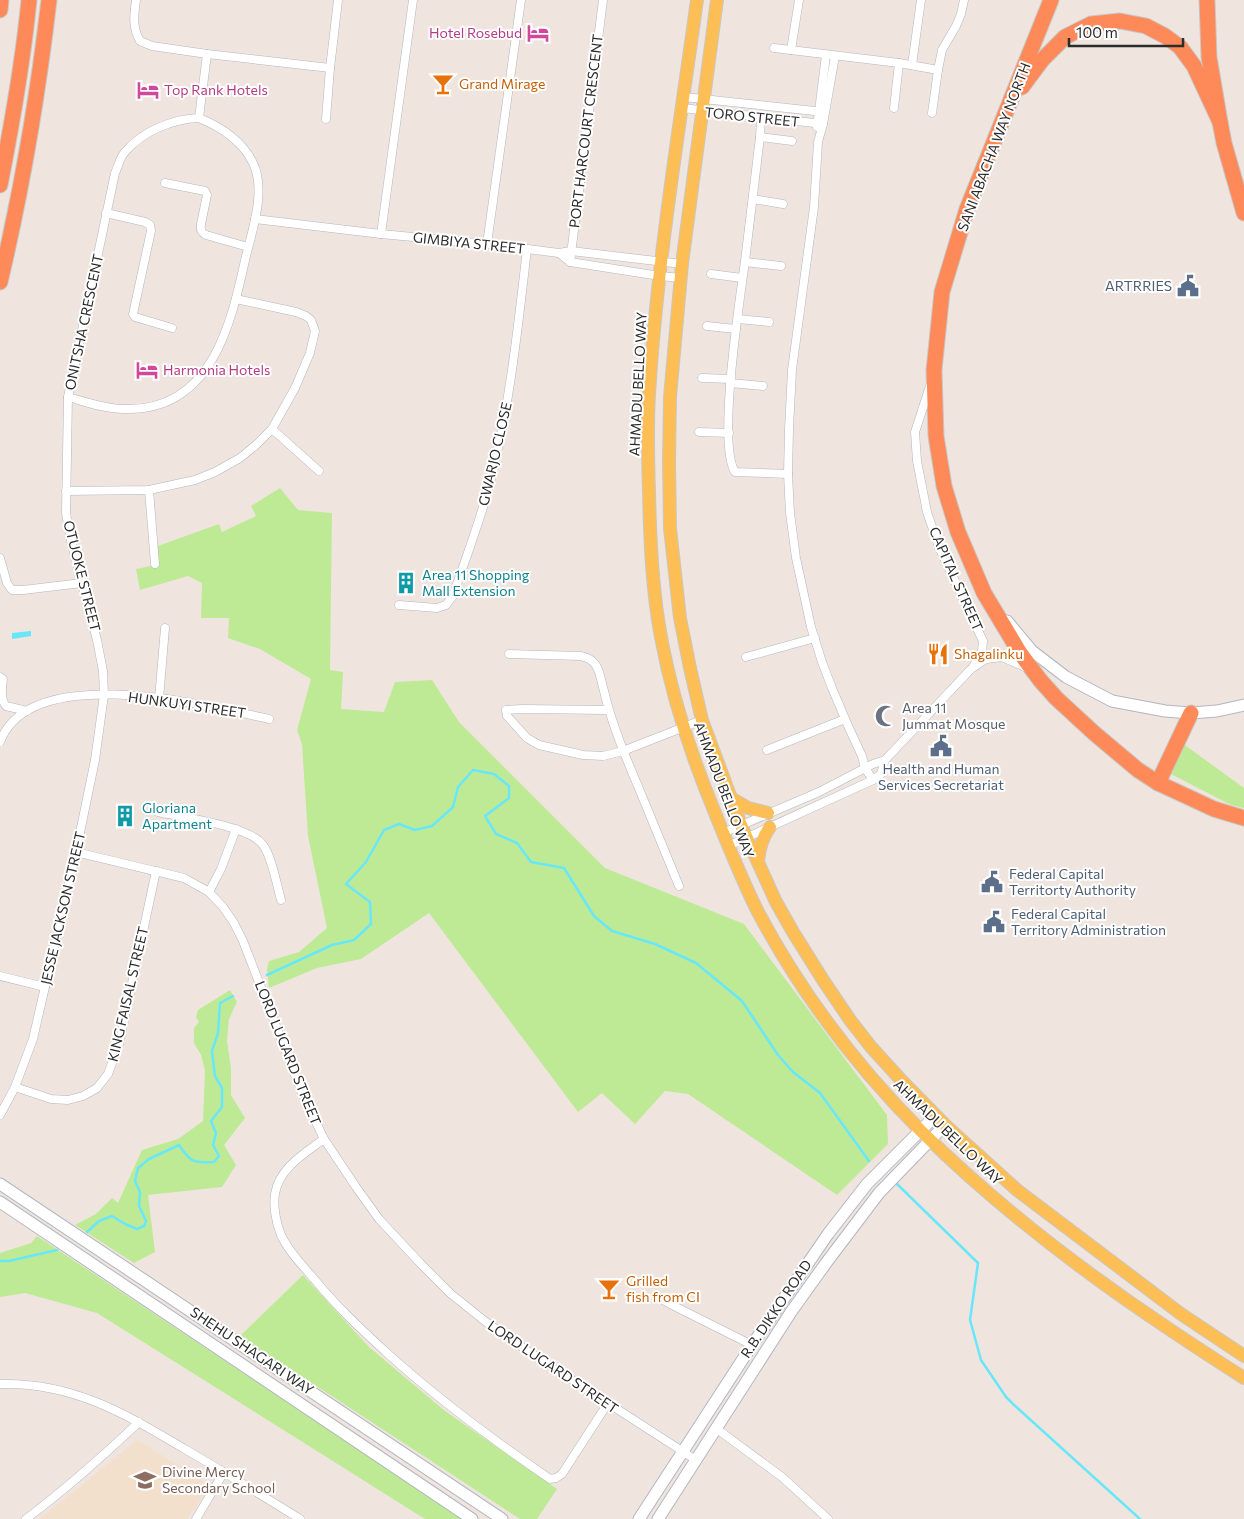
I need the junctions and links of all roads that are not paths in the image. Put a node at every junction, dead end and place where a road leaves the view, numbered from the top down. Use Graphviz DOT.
graph roads {
  1 [pos="1,0"];
  2 [pos="49,0"];
  3 [pos="136,0"];
  4 [pos="338,0"];
  5 [pos="413,0"];
  6 [pos="521,0"];
  7 [pos="602,0"];
  8 [pos="697,0"];
  9 [pos="717,0"];
  10 [pos="799,0"];
  11 [pos="921,0"];
  12 [pos="964,0"];
  13 [pos="1051,0"];
  14 [pos="1207,0"];
  15 [pos="30,2"];
  16 [pos="0,10"];
  17 [pos="774,48"];
  18 [pos="791,50"];
  19 [pos="207,54"];
  20 [pos="831,55"];
  21 [pos="899,63"];
  22 [pos="912,65"];
  23 [pos="330,68"];
  24 [pos="938,70"];
  25 [pos="683,103"];
  26 [pos="702,105"];
  27 [pos="894,108"];
  28 [pos="821,112"];
  29 [pos="932,113"];
  30 [pos="199,118"];
  31 [pos="762,118"];
  32 [pos="326,119"];
  33 [pos="1220,122"];
  34 [pos="820,124"];
  35 [pos="760,137"];
  36 [pos="997,137"];
  37 [pos="792,141"];
  38 [pos="165,183"];
  39 [pos="0,185"];
  40 [pos="753,199"];
  41 [pos="783,204"];
  42 [pos="106,213"];
  43 [pos="1244,213"];
  44 [pos="255,219"];
  45 [pos="381,234"];
  46 [pos="487,244"];
  47 [pos="248,247"];
  48 [pos="527,249"];
  49 [pos="571,250"];
  50 [pos="559,253"];
  51 [pos="570,262"];
  52 [pos="661,262"];
  53 [pos="745,262"];
  54 [pos="682,264"];
  55 [pos="781,266"];
  56 [pos="711,274"];
  57 [pos="660,276"];
  58 [pos="681,278"];
  59 [pos="742,278"];
  60 [pos="0,282"];
  61 [pos="236,299"];
  62 [pos="738,319"];
  63 [pos="769,322"];
  64 [pos="707,326"];
  65 [pos="172,328"];
  66 [pos="736,329"];
  67 [pos="934,370"];
  68 [pos="702,378"];
  69 [pos="731,381"];
  70 [pos="763,386"];
  71 [pos="68,397"];
  72 [pos="272,429"];
  73 [pos="699,432"];
  74 [pos="728,433"];
  75 [pos="319,471"];
  76 [pos="788,474"];
  77 [pos="149,490"];
  78 [pos="66,491"];
  79 [pos="0,558"];
  80 [pos="155,564"];
  81 [pos="82,583"];
  82 [pos="984,592"];
  83 [pos="399,605"];
  84 [pos="165,628"];
  85 [pos="815,638"];
  86 [pos="509,654"];
  87 [pos="746,657"];
  88 [pos="971,669"];
  89 [pos="1035,673"];
  90 [pos="0,677"];
  91 [pos="104,695"];
  92 [pos="159,699"];
  93 [pos="1244,705"];
  94 [pos="27,710"];
  95 [pos="608,710"];
  96 [pos="1191,713"];
  97 [pos="270,719"];
  98 [pos="845,719"];
  99 [pos="702,720"];
  100 [pos="682,727"];
  101 [pos="0,742"];
  102 [pos="767,750"];
  103 [pos="623,751"];
  104 [pos="862,756"];
  105 [pos="885,760"];
  106 [pos="874,764"];
  107 [pos="865,768"];
  108 [pos="881,774"];
  109 [pos="873,780"];
  110 [pos="1158,783"];
  111 [pos="731,798"];
  112 [pos="158,812"];
  113 [pos="768,813"];
  114 [pos="1244,818"];
  115 [pos="741,825"];
  116 [pos="770,827"];
  117 [pos="236,829"];
  118 [pos="723,833"];
  119 [pos="746,838"];
  120 [pos="728,846"];
  121 [pos="76,852"];
  122 [pos="758,864"];
  123 [pos="156,871"];
  124 [pos="679,886"];
  125 [pos="209,892"];
  126 [pos="281,900"];
  127 [pos="0,976"];
  128 [pos="45,987"];
  129 [pos="15,1087"];
  130 [pos="0,1115"];
  131 [pos="936,1115"];
  132 [pos="945,1125"];
  133 [pos="920,1130"];
  134 [pos="324,1139"];
  135 [pos="931,1140"];
  136 [pos="0,1184"];
  137 [pos="0,1202"];
  138 [pos="656,1296"];
  139 [pos="752,1344"];
  140 [pos="1244,1356"];
  141 [pos="1244,1378"];
  142 [pos="0,1384"];
  143 [pos="608,1403"];
  144 [pos="139,1422"];
  145 [pos="717,1429"];
  146 [pos="683,1453"];
  147 [pos="696,1460"];
  148 [pos="224,1472"];
  149 [pos="297,1518"];
  150 [pos="26,1519"];
  151 [pos="196,1519"];
  152 [pos="472,1519"];
  153 [pos="502,1519"];
  154 [pos="639,1519"];
  155 [pos="658,1519"];
  156 [pos="828,1519"];
  1 -- 16 [label="highway"];
  2 -- 60 [label="highway"];
  3 -- 19 [label="street"];
  4 -- 23 [label="street"];
  5 -- 45 [label="street"];
  6 -- 46 [label="street"];
  7 -- 49 [label="street, PORT HARCOURT CRESCENT"];
  8 -- 25 [label="main road, AHMADU BELLO WAY"];
  9 -- 26 [label="main road, AHMADU BELLO WAY"];
  10 -- 18 [label="street"];
  11 -- 22 [label="street"];
  12 -- 24 [label="street"];
  13 -- 36 [label="highway, SANI ABACHA WAY NORTH"];
  14 -- 33 [label="highway"];
  15 -- 39 [label="highway"];
  17 -- 18 [label="street"];
  18 -- 20 [label="street"];
  19 -- 23 [label="street"];
  19 -- 30 [label="street"];
  20 -- 21 [label="street"];
  20 -- 28 [label="street"];
  21 -- 22 [label="street"];
  21 -- 27 [label="street"];
  22 -- 24 [label="street"];
  23 -- 32 [label="street"];
  24 -- 29 [label="street"];
  25 -- 26 [label="street, TORO STREET"];
  25 -- 26 [label="street, TORO STREET"];
  25 -- 52 [label="main road, AHMADU BELLO WAY"];
  26 -- 28 [label="street, TORO STREET"];
  26 -- 31 [label="street, TORO STREET"];
  26 -- 54 [label="main road, AHMADU BELLO WAY"];
  28 -- 34 [label="street"];
  30 -- 42 [label="street, ONITSHA CRESCENT"];
  30 -- 44 [label="street, ONITSHA CRESCENT"];
  31 -- 34 [label="street, TORO STREET"];
  31 -- 35 [label="street"];
  33 -- 36 [label="highway"];
  33 -- 43 [label="highway"];
  34 -- 76 [label="street"];
  35 -- 37 [label="street"];
  35 -- 40 [label="street"];
  36 -- 67 [label="highway, SANI ABACHA WAY NORTH"];
  38 -- 47 [label="street"];
  40 -- 41 [label="street"];
  40 -- 53 [label="street"];
  42 -- 65 [label="street"];
  42 -- 71 [label="street, ONITSHA CRESCENT"];
  44 -- 45 [label="street, GIMBIYA STREET"];
  44 -- 47 [label="street, ONITSHA CRESCENT"];
  45 -- 46 [label="street, GIMBIYA STREET"];
  46 -- 48 [label="street, GIMBIYA STREET"];
  47 -- 61 [label="street, ONITSHA CRESCENT"];
  48 -- 50 [label="street, GIMBIYA STREET"];
  48 -- 83 [label="street, GWARJO CLOSE"];
  49 -- 50 [label="street, GIMBIYA STREET"];
  49 -- 51 [label="street, PORT HARCOURT CRESCENT"];
  49 -- 52 [label="street, GIMBIYA STREET"];
  50 -- 51 [label="street"];
  51 -- 57 [label="street"];
  52 -- 54 [label="street, GIMBIYA STREET"];
  52 -- 57 [label="main road, AHMADU BELLO WAY"];
  53 -- 55 [label="street"];
  53 -- 59 [label="street"];
  54 -- 58 [label="main road, AHMADU BELLO WAY"];
  56 -- 59 [label="street"];
  57 -- 58 [label="street"];
  57 -- 100 [label="main road, AHMADU BELLO WAY"];
  58 -- 99 [label="main road, AHMADU BELLO WAY"];
  59 -- 62 [label="street"];
  61 -- 71 [label="street, ONITSHA CRESCENT"];
  61 -- 72 [label="street"];
  62 -- 63 [label="street"];
  62 -- 66 [label="street"];
  64 -- 66 [label="street"];
  66 -- 69 [label="street"];
  67 -- 82 [label="highway, SANI ABACHA WAY NORTH"];
  67 -- 88 [label="street, CAPITAL STREET"];
  68 -- 69 [label="street"];
  69 -- 70 [label="street"];
  69 -- 74 [label="street"];
  71 -- 78 [label="street, OTUOKE STREET"];
  72 -- 75 [label="street"];
  72 -- 77 [label="street"];
  73 -- 74 [label="street"];
  74 -- 76 [label="street"];
  76 -- 85 [label="street"];
  77 -- 78 [label="street"];
  77 -- 80 [label="street"];
  78 -- 81 [label="street, OTUOKE STREET"];
  79 -- 81 [label="street"];
  81 -- 91 [label="street, OTUOKE STREET"];
  82 -- 89 [label="highway, SANI ABACHA WAY NORTH"];
  82 -- 96 [label="street"];
  84 -- 92 [label="street"];
  85 -- 87 [label="street"];
  85 -- 98 [label="street"];
  86 -- 95 [label="street"];
  88 -- 89 [label="street, CAPITAL STREET"];
  88 -- 105 [label="street, CAPITAL STREET"];
  89 -- 110 [label="highway, SANI ABACHA WAY NORTH"];
  90 -- 94 [label="street"];
  91 -- 92 [label="street, HUNKUYI STREET"];
  91 -- 94 [label="street, HUNKUYI STREET"];
  91 -- 121 [label="street, JESSE JACKSON STREET"];
  92 -- 97 [label="street, HUNKUYI STREET"];
  93 -- 96 [label="street"];
  94 -- 101 [label="street"];
  95 -- 103 [label="street"];
  95 -- 103 [label="street"];
  96 -- 110 [label="highway"];
  98 -- 102 [label="street"];
  98 -- 104 [label="street"];
  99 -- 100 [label="street"];
  99 -- 111 [label="main road, AHMADU BELLO WAY"];
  100 -- 103 [label="street"];
  100 -- 118 [label="main road, AHMADU BELLO WAY"];
  103 -- 124 [label="street"];
  104 -- 106 [label="street"];
  104 -- 107 [label="street"];
  105 -- 106 [label="street, CAPITAL STREET"];
  105 -- 108 [label="street"];
  106 -- 107 [label="street, CAPITAL STREET"];
  106 -- 108 [label="street"];
  107 -- 109 [label="street"];
  107 -- 113 [label="street, CAPITAL STREET"];
  108 -- 109 [label="street"];
  109 -- 116 [label="street"];
  110 -- 114 [label="highway, SANI ABACHA WAY NORTH"];
  111 -- 113 [label="main road"];
  111 -- 115 [label="main road, AHMADU BELLO WAY"];
  112 -- 117 [label="street"];
  113 -- 115 [label="street, CAPITAL STREET"];
  115 -- 118 [label="street, CAPITAL STREET"];
  115 -- 119 [label="main road, AHMADU BELLO WAY"];
  116 -- 119 [label="street"];
  116 -- 122 [label="main road"];
  117 -- 125 [label="street"];
  117 -- 126 [label="street"];
  118 -- 120 [label="main road, AHMADU BELLO WAY"];
  119 -- 120 [label="street"];
  119 -- 122 [label="main road, AHMADU BELLO WAY"];
  120 -- 133 [label="main road, AHMADU BELLO WAY"];
  121 -- 123 [label="street, LORD LUGARD STREET"];
  121 -- 128 [label="street, JESSE JACKSON STREET"];
  122 -- 131 [label="main road, AHMADU BELLO WAY"];
  123 -- 125 [label="street, LORD LUGARD STREET"];
  123 -- 129 [label="street, KING FAISAL STREET"];
  125 -- 134 [label="street, LORD LUGARD STREET"];
  127 -- 128 [label="street"];
  128 -- 129 [label="street, JESSE JACKSON STREET"];
  129 -- 130 [label="street, JESSE JACKSON STREET"];
  131 -- 132 [label="main road, AHMADU BELLO WAY"];
  131 -- 133 [label="street, R.B. DIKKO ROAD"];
  132 -- 135 [label="street, R.B. DIKKO ROAD"];
  132 -- 140 [label="main road, AHMADU BELLO WAY"];
  133 -- 135 [label="main road, AHMADU BELLO WAY"];
  133 -- 139 [label="street, R.B. DIKKO ROAD"];
  134 -- 143 [label="street, LORD LUGARD STREET"];
  134 -- 143 [label="street"];
  135 -- 141 [label="main road, AHMADU BELLO WAY"];
  135 -- 145 [label="street, R.B. DIKKO ROAD"];
  136 -- 153 [label="street, SHEHU SHAGARI WAY"];
  137 -- 152 [label="street, SHEHU SHAGARI WAY"];
  138 -- 139 [label="street"];
  139 -- 146 [label="street, R.B. DIKKO ROAD"];
  142 -- 144 [label="street"];
  143 -- 146 [label="street, LORD LUGARD STREET"];
  144 -- 148 [label="street"];
  144 -- 150 [label="street"];
  145 -- 147 [label="street, R.B. DIKKO ROAD"];
  145 -- 156 [label="street"];
  146 -- 147 [label="street, LORD LUGARD STREET"];
  146 -- 154 [label="street, R.B. DIKKO ROAD"];
  147 -- 155 [label="street, R.B. DIKKO ROAD"];
  148 -- 149 [label="street"];
  148 -- 151 [label="street"];
}
